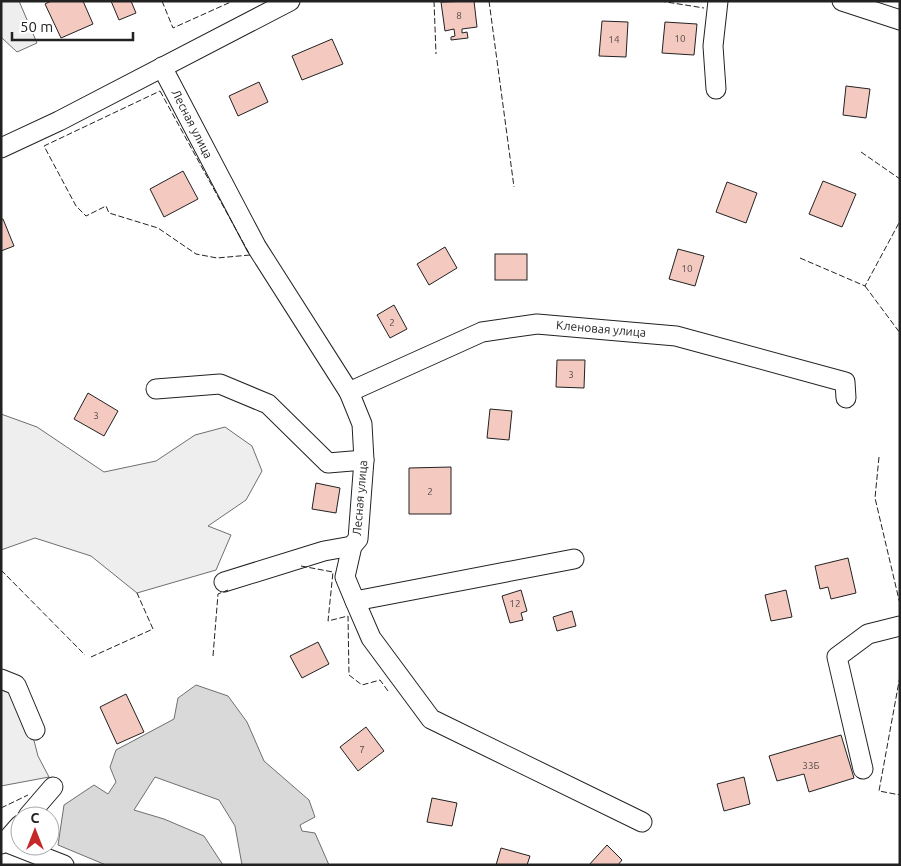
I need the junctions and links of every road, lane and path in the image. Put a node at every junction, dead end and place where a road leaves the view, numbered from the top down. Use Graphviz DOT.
graph roads {
  1 [pos="290,1"];
  2 [pos="718,1"];
  3 [pos="842,1"];
  4 [pos="900,20"];
  5 [pos="162,67"];
  6 [pos="716,89"];
  7 [pos="1,148"];
  8 [pos="156,389"];
  9 [pos="349,392"];
  10 [pos="846,398"];
  11 [pos="364,460"];
  12 [pos="352,546"];
  13 [pos="574,559"];
  14 [pos="224,582"];
  15 [pos="355,602"];
  16 [pos="900,626"];
  17 [pos="1,679"];
  18 [pos="35,730"];
  19 [pos="863,770"];
  20 [pos="53,787"];
  21 [pos="37,806"];
  22 [pos="642,822"];
  23 [pos="3,843"];
  24 [pos="64,865"];
  1 -- 5 [label="street"];
  2 -- 6 [label="street"];
  3 -- 4 [label="street"];
  5 -- 7 [label="street"];
  5 -- 9 [label="street, Лесная улица"];
  8 -- 11 [label="street"];
  9 -- 10 [label="street, Кленовая улица"];
  9 -- 11 [label="street, Лесная улица"];
  11 -- 12 [label="street, Лесная улица"];
  12 -- 14 [label="street"];
  12 -- 15 [label="street, Лесная улица"];
  13 -- 15 [label="street"];
  15 -- 22 [label="street, Лесная улица"];
  16 -- 19 [label="street"];
  17 -- 18 [label="street"];
  20 -- 21 [label="street"];
  23 -- 24 [label="street"];
}
